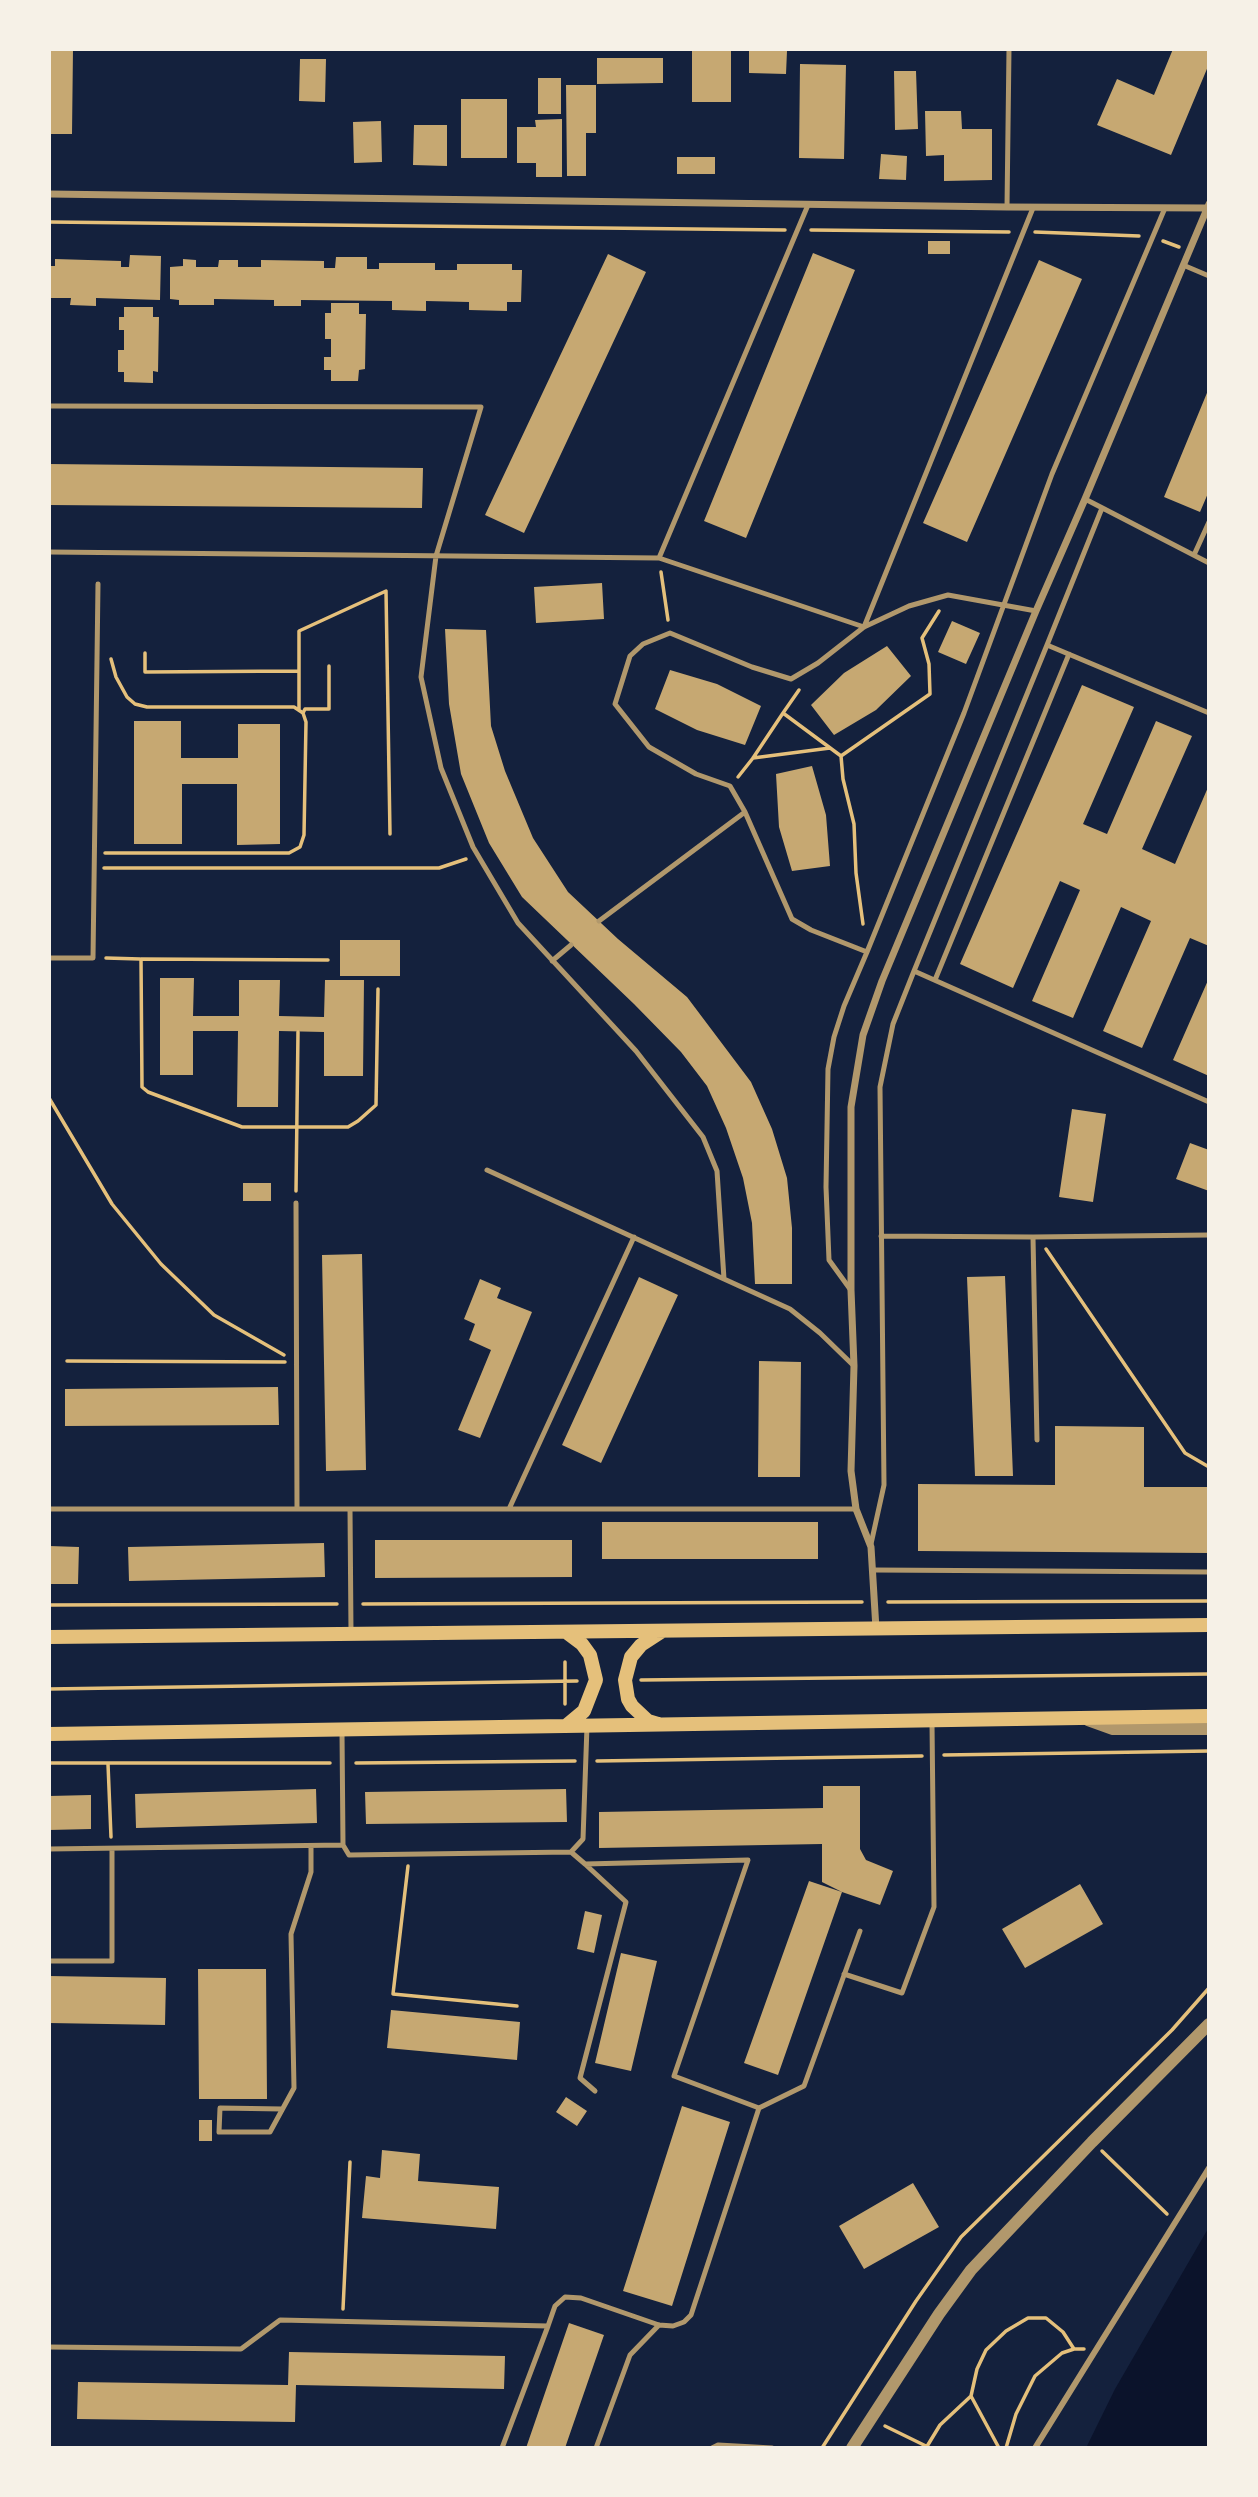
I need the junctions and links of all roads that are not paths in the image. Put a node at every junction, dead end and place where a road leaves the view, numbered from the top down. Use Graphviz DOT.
graph roads {
  1 [pos="1009,49"];
  2 [pos="49,194"];
  3 [pos="808,205"];
  4 [pos="1208,206"];
  5 [pos="1006,207"];
  6 [pos="1033,208"];
  7 [pos="1165,208"];
  8 [pos="1183,265"];
  9 [pos="1209,276"];
  10 [pos="49,406"];
  11 [pos="1085,499"];
  12 [pos="1102,508"];
  13 [pos="1209,522"];
  14 [pos="49,552"];
  15 [pos="1194,555"];
  16 [pos="436,556"];
  17 [pos="659,558"];
  18 [pos="1209,563"];
  19 [pos="98,584"];
  20 [pos="1006,605"];
  21 [pos="1035,611"];
  22 [pos="864,627"];
  23 [pos="1047,645"];
  24 [pos="1069,654"];
  25 [pos="1209,713"];
  26 [pos="745,812"];
  27 [pos="599,921"];
  28 [pos="570,945"];
  29 [pos="867,952"];
  30 [pos="49,958"];
  31 [pos="552,961"];
  32 [pos="914,971"];
  33 [pos="935,980"];
  34 [pos="1209,1102"];
  35 [pos="487,1170"];
  36 [pos="296,1203"];
  37 [pos="1209,1235"];
  38 [pos="881,1236"];
  39 [pos="634,1237"];
  40 [pos="1035,1237"];
  41 [pos="724,1279"];
  42 [pos="851,1290"];
  43 [pos="854,1366"];
  44 [pos="1037,1440"];
  45 [pos="856,1508"];
  46 [pos="49,1509"];
  47 [pos="297,1509"];
  48 [pos="351,1509"];
  49 [pos="509,1509"];
  50 [pos="870,1547"];
  51 [pos="874,1570"];
  52 [pos="1209,1572"];
  53 [pos="1209,1625"];
  54 [pos="876,1630"];
  55 [pos="662,1631"];
  56 [pos="566,1632"];
  57 [pos="351,1634"];
  58 [pos="49,1637"];
  59 [pos="1209,1716"];
  60 [pos="1081,1717"];
  61 [pos="932,1720"];
  62 [pos="661,1725"];
  63 [pos="565,1726"];
  64 [pos="587,1726"];
  65 [pos="342,1729"];
  66 [pos="1209,1729"];
  67 [pos="49,1734"];
  68 [pos="343,1845"];
  69 [pos="311,1846"];
  70 [pos="49,1849"];
  71 [pos="112,1849"];
  72 [pos="572,1852"];
  73 [pos="585,1864"];
  74 [pos="860,1931"];
  75 [pos="49,1961"];
  76 [pos="844,1974"];
  77 [pos="1209,2024"];
  78 [pos="594,2091"];
  79 [pos="759,2108"];
  80 [pos="282,2109"];
  81 [pos="1209,2168"];
  82 [pos="659,2325"];
  83 [pos="548,2326"];
  84 [pos="49,2347"];
  85 [pos="502,2448"];
  86 [pos="596,2448"];
  87 [pos="712,2448"];
  88 [pos="772,2448"];
  89 [pos="852,2448"];
  90 [pos="1035,2448"];
  1 -- 5 [label="lane"];
  2 -- 3 [label="street"];
  3 -- 5 [label="street"];
  3 -- 17 [label="lane"];
  4 -- 7 [label="street"];
  4 -- 8 [label="street"];
  5 -- 6 [label="street"];
  6 -- 7 [label="street"];
  6 -- 22 [label="lane"];
  7 -- 20 [label="lane"];
  8 -- 9 [label="lane"];
  8 -- 11 [label="street"];
  10 -- 16 [label="lane"];
  11 -- 12 [label="lane"];
  11 -- 21 [label="street"];
  12 -- 15 [label="lane"];
  12 -- 23 [label="lane"];
  13 -- 15 [label="lane"];
  14 -- 16 [label="lane"];
  15 -- 18 [label="lane"];
  16 -- 17 [label="lane"];
  16 -- 31 [label="lane"];
  17 -- 22 [label="lane"];
  19 -- 30 [label="lane"];
  20 -- 21 [label="lane"];
  20 -- 22 [label="lane"];
  20 -- 29 [label="lane"];
  21 -- 42 [label="street"];
  22 -- 26 [label="lane"];
  23 -- 24 [label="lane"];
  23 -- 32 [label="lane"];
  24 -- 25 [label="lane"];
  24 -- 33 [label="lane"];
  26 -- 27 [label="lane"];
  26 -- 29 [label="lane"];
  28 -- 31 [label="lane"];
  29 -- 42 [label="lane"];
  31 -- 41 [label="lane"];
  32 -- 33 [label="lane"];
  32 -- 38 [label="lane"];
  33 -- 34 [label="lane"];
  35 -- 39 [label="lane"];
  36 -- 47 [label="lane"];
  37 -- 40 [label="lane"];
  38 -- 40 [label="lane"];
  38 -- 50 [label="lane"];
  39 -- 41 [label="lane"];
  39 -- 49 [label="lane"];
  40 -- 44 [label="lane"];
  41 -- 43 [label="lane"];
  42 -- 43 [label="street"];
  43 -- 45 [label="street"];
  45 -- 49 [label="lane"];
  45 -- 50 [label="street"];
  46 -- 47 [label="lane"];
  47 -- 48 [label="lane"];
  48 -- 49 [label="lane"];
  48 -- 57 [label="lane"];
  50 -- 51 [label="street"];
  51 -- 52 [label="lane"];
  51 -- 54 [label="street"];
  53 -- 54 [label="main road"];
  54 -- 55 [label="main road"];
  55 -- 56 [label="main road"];
  55 -- 62 [label="main road"];
  56 -- 57 [label="main road"];
  56 -- 63 [label="main road"];
  57 -- 58 [label="main road"];
  59 -- 60 [label="main road"];
  60 -- 61 [label="main road"];
  60 -- 66 [label="street"];
  61 -- 62 [label="main road"];
  61 -- 76 [label="lane"];
  62 -- 64 [label="main road"];
  63 -- 64 [label="main road"];
  63 -- 65 [label="main road"];
  64 -- 72 [label="lane"];
  65 -- 67 [label="main road"];
  65 -- 68 [label="lane"];
  68 -- 69 [label="lane"];
  68 -- 72 [label="lane"];
  69 -- 71 [label="lane"];
  69 -- 80 [label="lane"];
  70 -- 71 [label="lane"];
  71 -- 75 [label="lane"];
  72 -- 73 [label="lane"];
  73 -- 78 [label="lane"];
  73 -- 79 [label="lane"];
  74 -- 76 [label="lane"];
  76 -- 79 [label="lane"];
  77 -- 89 [label="street"];
  79 -- 82 [label="lane"];
  80 -- 80 [label="lane"];
  81 -- 90 [label="street"];
  82 -- 83 [label="lane"];
  82 -- 86 [label="lane"];
  83 -- 84 [label="lane"];
  83 -- 85 [label="lane"];
  87 -- 88 [label="lane"];
}
